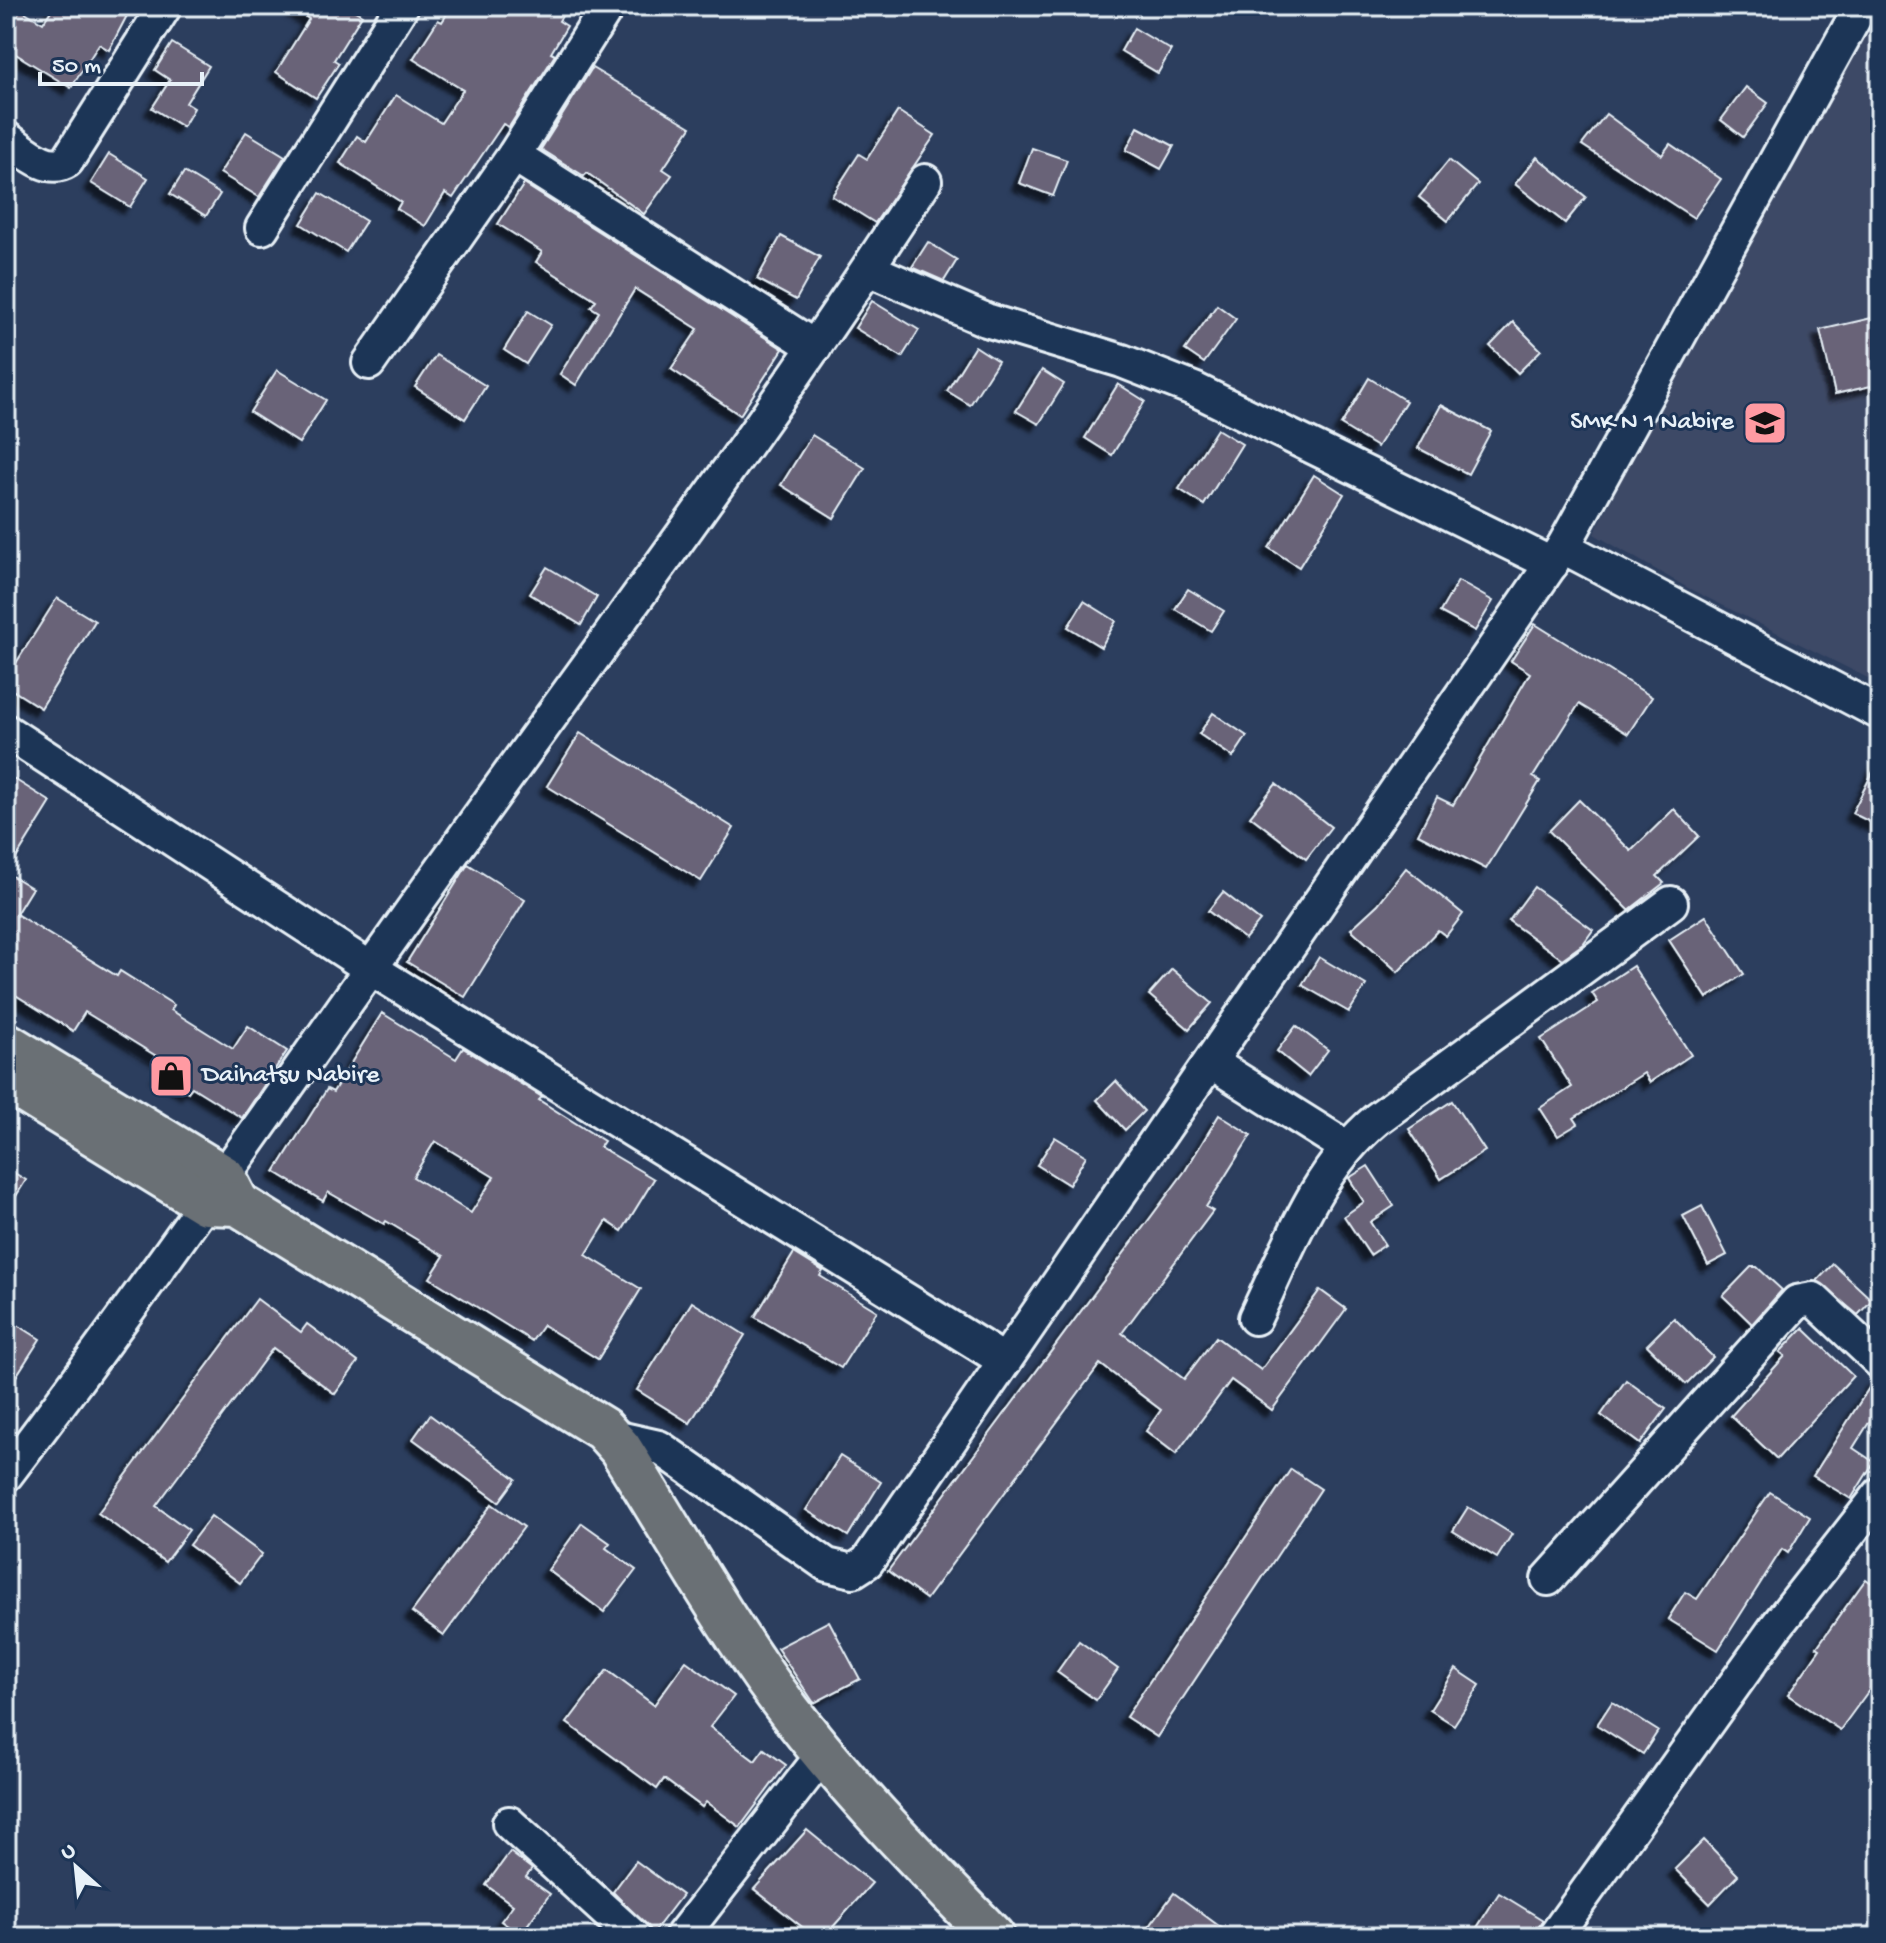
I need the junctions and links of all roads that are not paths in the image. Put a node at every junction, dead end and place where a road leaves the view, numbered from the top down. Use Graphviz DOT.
graph roads {
  1 [pos="165,6"];
  2 [pos="402,6"];
  3 [pos="608,6"];
  4 [pos="1861,6"];
  5 [pos="6,138"];
  6 [pos="514,155"];
  7 [pos="925,181"];
  8 [pos="262,228"];
  9 [pos="868,269"];
  10 [pos="815,347"];
  11 [pos="369,363"];
  12 [pos="1558,555"];
  13 [pos="1880,713"];
  14 [pos="6,731"];
  15 [pos="1671,903"];
  16 [pos="370,968"];
  17 [pos="6,1044"];
  18 [pos="1212,1063"];
  19 [pos="6,1080"];
  20 [pos="1346,1147"];
  21 [pos="223,1194"];
  22 [pos="1255,1318"];
  23 [pos="1005,1361"];
  24 [pos="1880,1362"];
  25 [pos="610,1436"];
  26 [pos="6,1475"];
  27 [pos="1880,1494"];
  28 [pos="1548,1579"];
  29 [pos="824,1753"];
  30 [pos="509,1823"];
  31 [pos="634,1937"];
  32 [pos="681,1937"];
  33 [pos="993,1937"];
  34 [pos="1554,1937"];
  1 -- 5 [label="street"];
  2 -- 8 [label="street"];
  3 -- 6 [label="street"];
  4 -- 12 [label="street"];
  6 -- 10 [label="street"];
  6 -- 11 [label="street"];
  7 -- 9 [label="street"];
  9 -- 10 [label="street"];
  9 -- 12 [label="street"];
  10 -- 16 [label="street"];
  12 -- 13 [label="street"];
  12 -- 18 [label="street"];
  14 -- 16 [label="street"];
  15 -- 20 [label="street"];
  16 -- 21 [label="street"];
  16 -- 23 [label="street"];
  17 -- 21 [label="main road"];
  18 -- 20 [label="street"];
  18 -- 23 [label="street"];
  19 -- 21 [label="main road"];
  20 -- 22 [label="street"];
  21 -- 25 [label="main road"];
  21 -- 26 [label="street"];
  23 -- 25 [label="street"];
  24 -- 28 [label="street"];
  25 -- 29 [label="main road"];
  27 -- 34 [label="street"];
  29 -- 32 [label="street"];
  29 -- 33 [label="main road"];
  30 -- 31 [label="street"];
}
